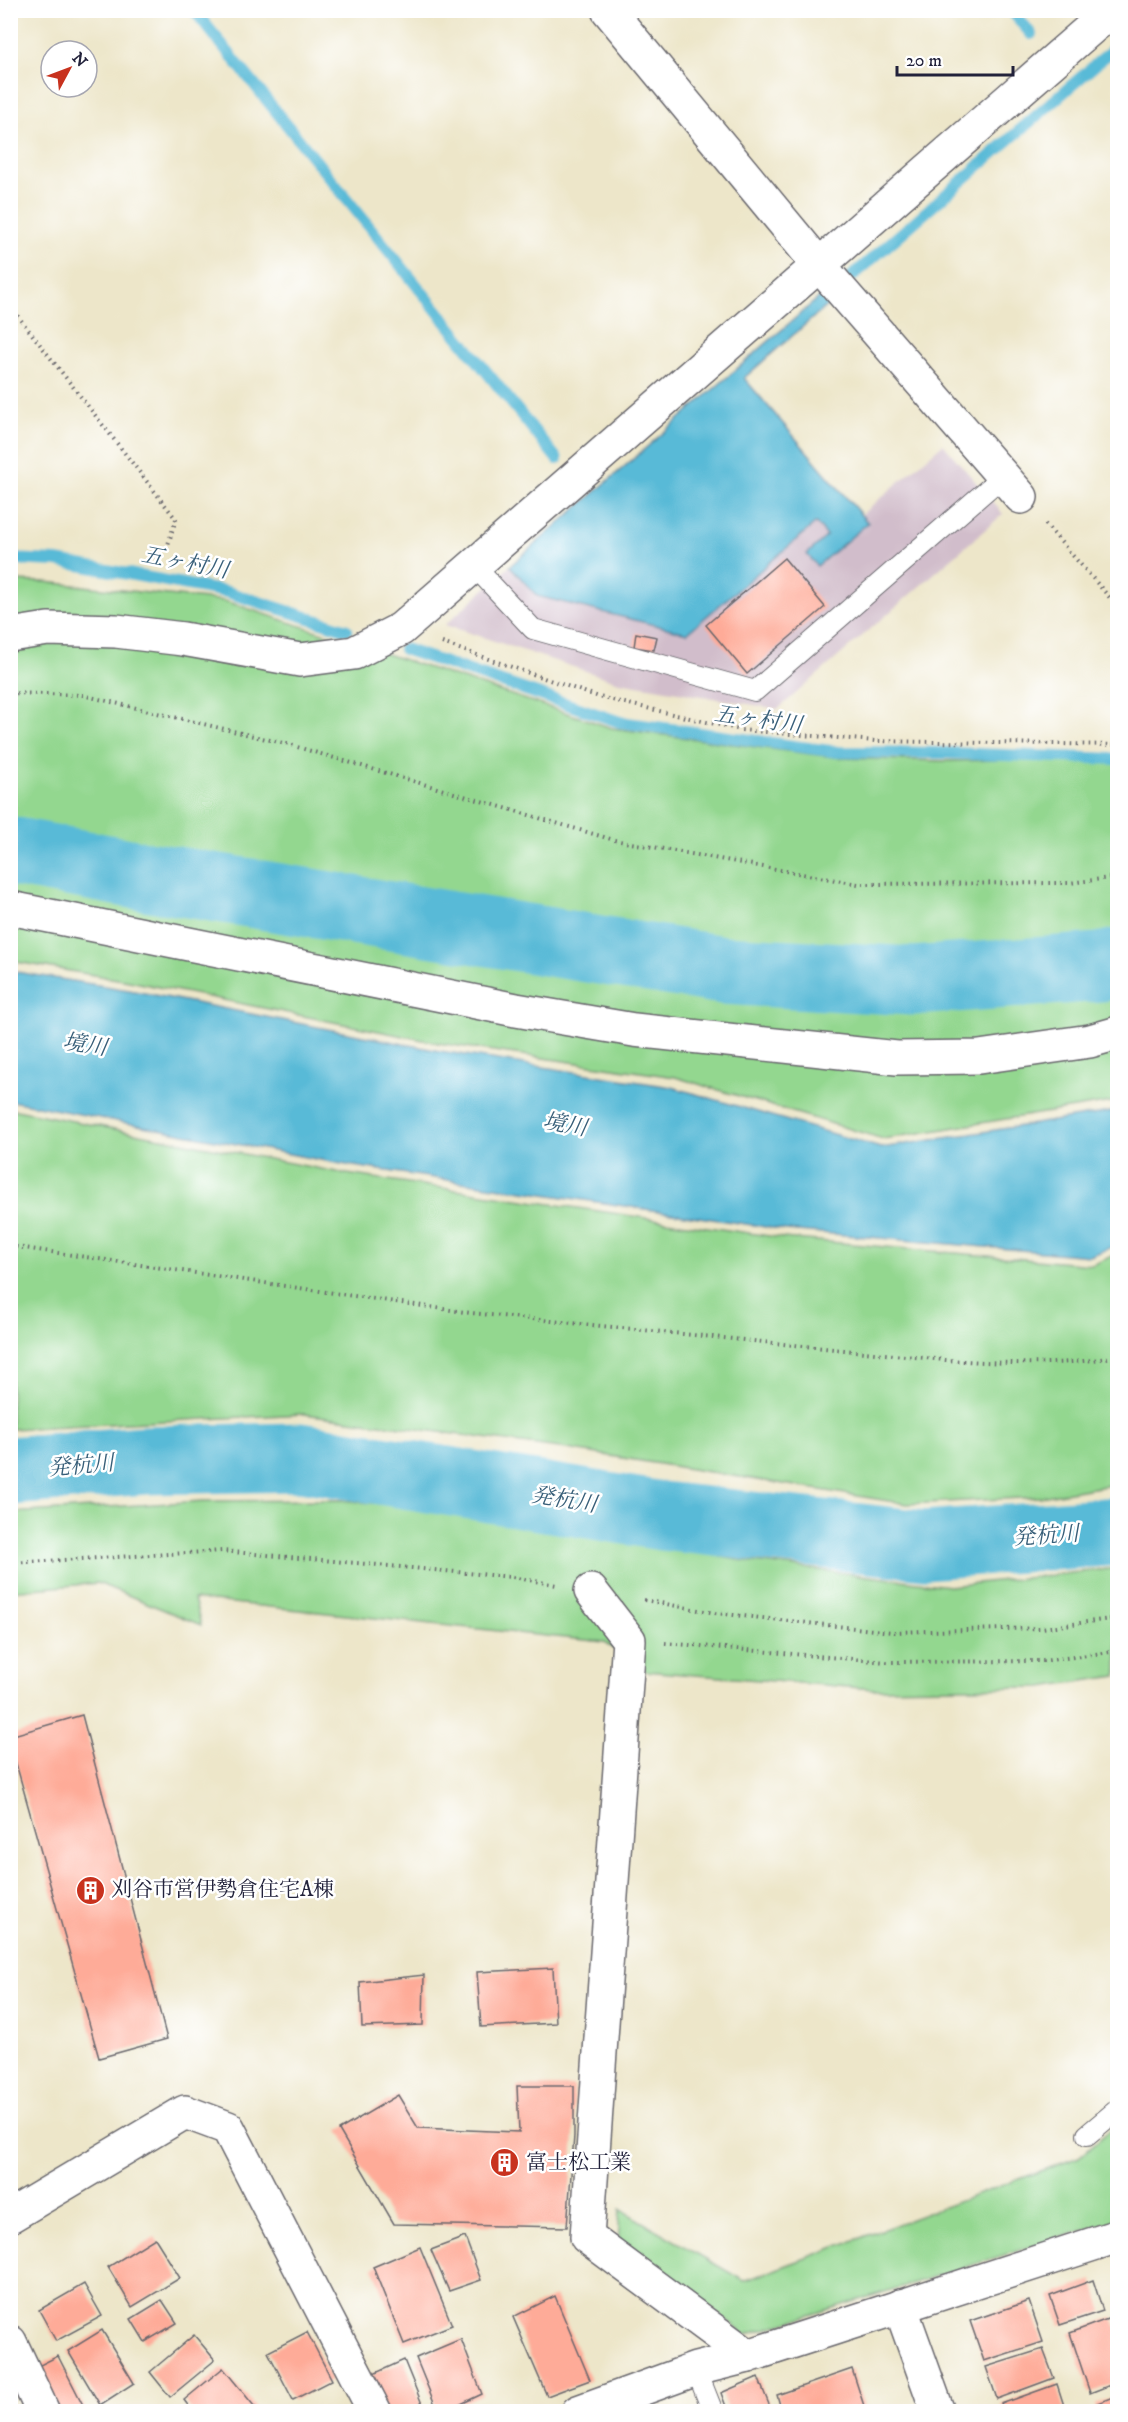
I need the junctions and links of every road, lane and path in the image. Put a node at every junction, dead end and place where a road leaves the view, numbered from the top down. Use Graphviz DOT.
graph roads {
  1 [pos="608,10"];
  2 [pos="1112,10"];
  3 [pos="819,265"];
  4 [pos="10,306"];
  5 [pos="1012,486"];
  6 [pos="167,548"];
  7 [pos="474,566"];
  8 [pos="1118,607"];
  9 [pos="10,635"];
  10 [pos="10,693"];
  11 [pos="1118,877"];
  12 [pos="10,908"];
  13 [pos="1118,1033"];
  14 [pos="10,1246"];
  15 [pos="1118,1356"];
  16 [pos="591,1591"];
  17 [pos="629,1640"];
  18 [pos="1118,1651"];
  19 [pos="1118,2109"];
  20 [pos="1087,2135"];
  21 [pos="10,2216"];
  22 [pos="1118,2236"];
  23 [pos="900,2306"];
  24 [pos="10,2342"];
  25 [pos="748,2356"];
  26 [pos="696,2369"];
  27 [pos="43,2412"];
  28 [pos="375,2412"];
  29 [pos="578,2412"];
  30 [pos="713,2412"];
  31 [pos="938,2412"];
  1 -- 3 [label="street"];
  2 -- 3 [label="street"];
  3 -- 5 [label="street"];
  3 -- 7 [label="street"];
  4 -- 6 [label="path"];
  5 -- 7 [label="lane"];
  5 -- 8 [label="path"];
  7 -- 9 [label="street"];
  10 -- 11 [label="path"];
  12 -- 13 [label="street"];
  14 -- 15 [label="path"];
  16 -- 17 [label="street"];
  17 -- 18 [label="path"];
  17 -- 25 [label="street"];
  19 -- 20 [label="lane"];
  21 -- 28 [label="street"];
  22 -- 23 [label="street"];
  23 -- 25 [label="street"];
  23 -- 31 [label="street"];
  24 -- 27 [label="street"];
  25 -- 26 [label="street"];
  26 -- 29 [label="street"];
  26 -- 30 [label="lane"];
}
